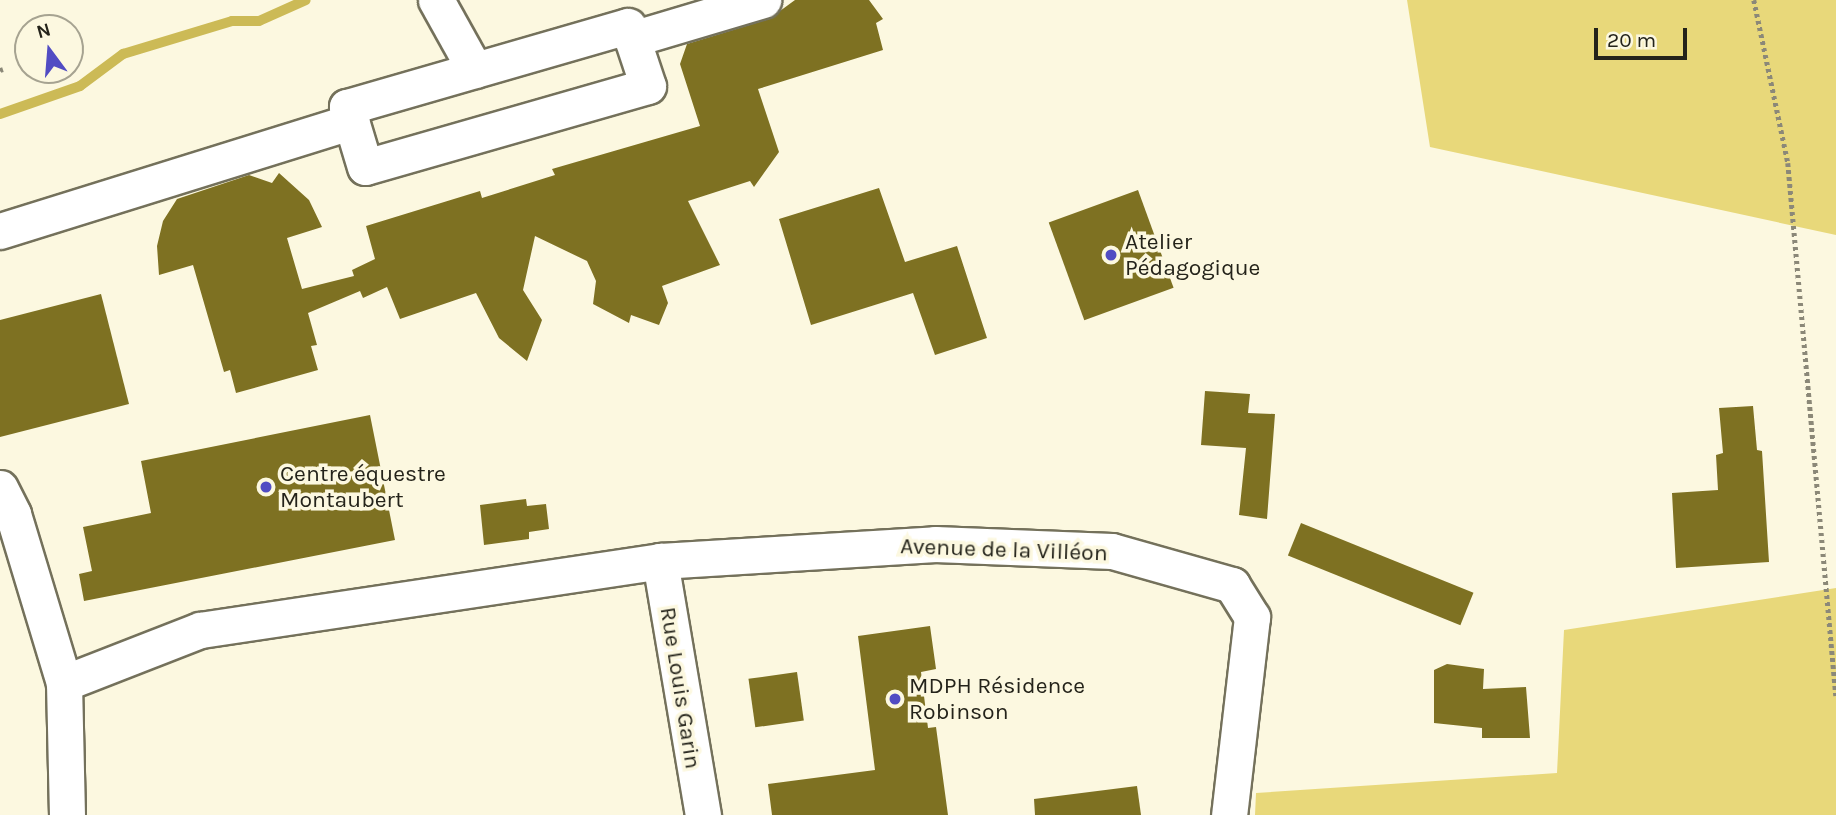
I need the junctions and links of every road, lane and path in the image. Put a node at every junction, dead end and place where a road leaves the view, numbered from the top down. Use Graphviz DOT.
graph roads {
  1 [pos="436,0"];
  2 [pos="763,0"];
  3 [pos="1754,0"];
  4 [pos="632,39"];
  5 [pos="475,70"];
  6 [pos="351,122"];
  7 [pos="0,231"];
  8 [pos="0,488"];
  9 [pos="660,561"];
  10 [pos="64,683"];
  11 [pos="1836,696"];
  12 [pos="67,815"];
  13 [pos="703,815"];
  14 [pos="1229,815"];
  1 -- 5 [label="street"];
  2 -- 4 [label="street"];
  3 -- 11 [label="path"];
  4 -- 5 [label="street"];
  4 -- 6 [label="street"];
  5 -- 6 [label="street"];
  6 -- 7 [label="street"];
  8 -- 10 [label="street"];
  9 -- 10 [label="street, Avenue de la Villéon"];
  9 -- 13 [label="street, Rue Louis Garin"];
  9 -- 14 [label="street, Avenue de la Villéon"];
  10 -- 12 [label="street"];
}
